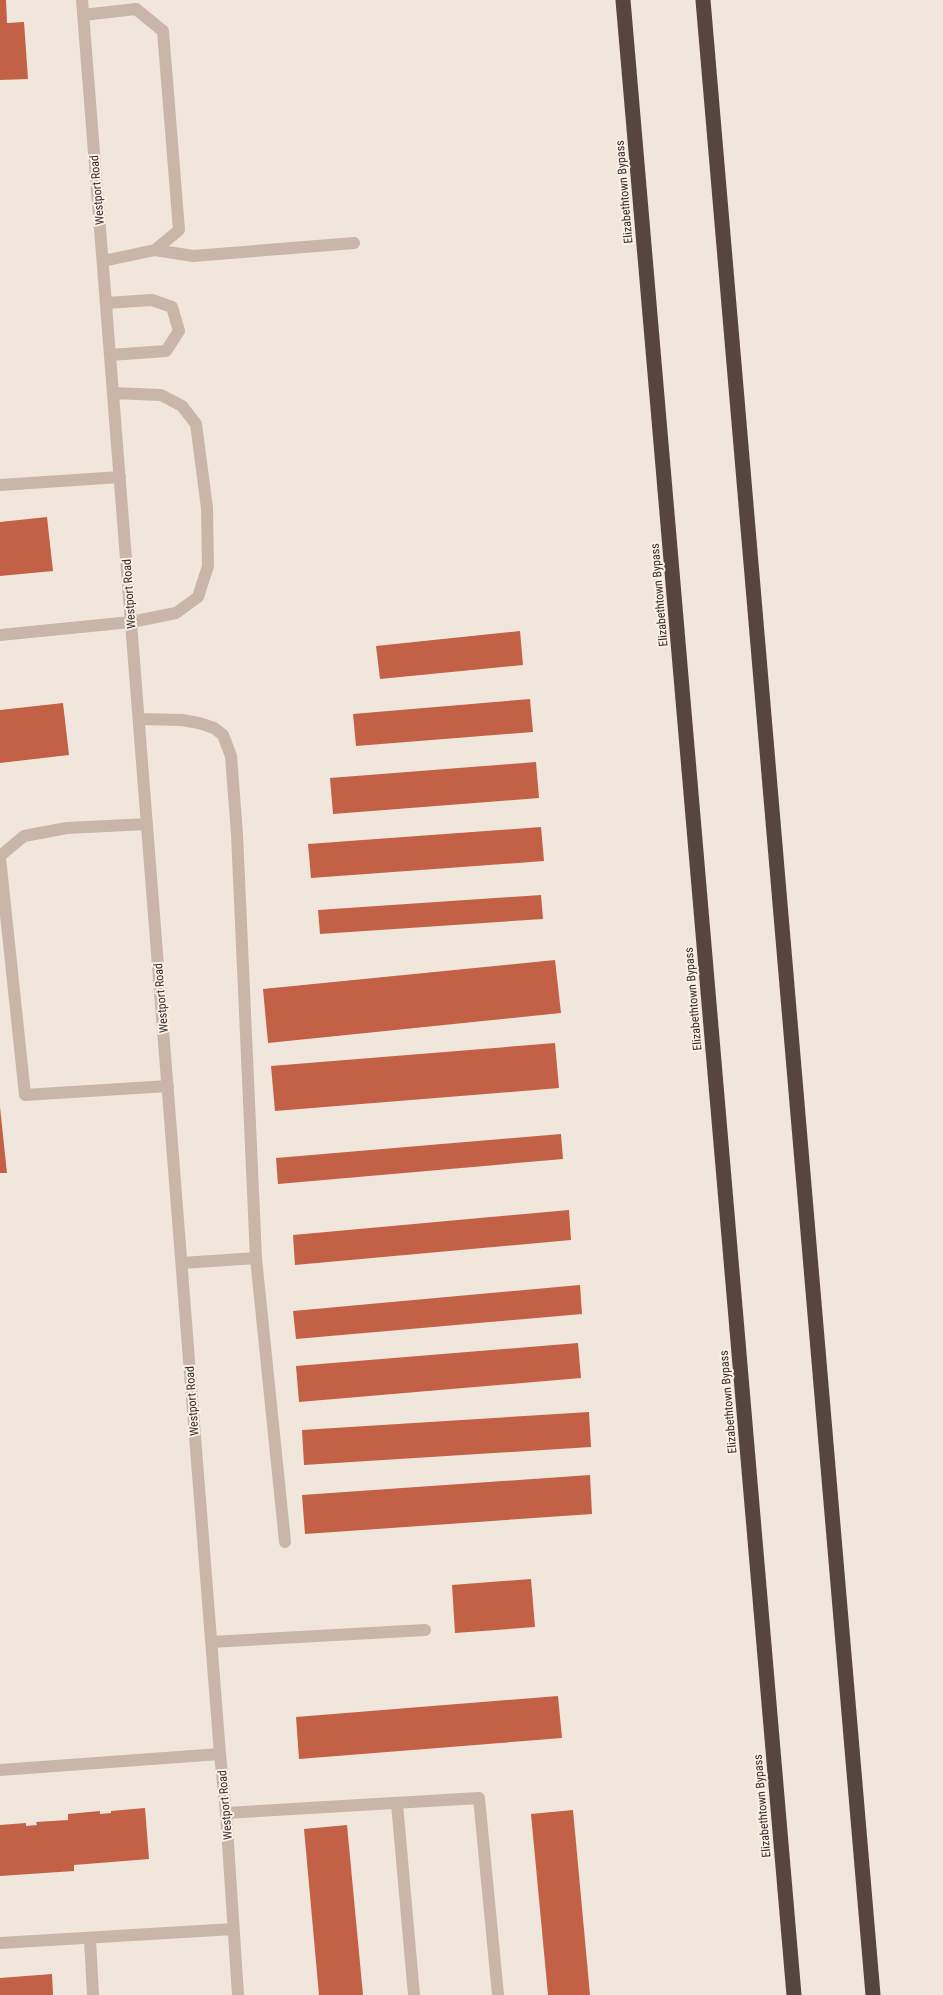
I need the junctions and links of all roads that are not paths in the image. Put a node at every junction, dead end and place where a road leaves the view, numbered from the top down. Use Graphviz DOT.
graph roads {
  1 [pos="82,0"];
  2 [pos="623,0"];
  3 [pos="703,0"];
  4 [pos="83,15"];
  5 [pos="354,243"];
  6 [pos="155,250"];
  7 [pos="103,260"];
  8 [pos="106,303"];
  9 [pos="110,355"];
  10 [pos="113,393"];
  11 [pos="120,477"];
  12 [pos="0,485"];
  13 [pos="131,622"];
  14 [pos="0,635"];
  15 [pos="139,720"];
  16 [pos="147,824"];
  17 [pos="0,857"];
  18 [pos="168,1086"];
  19 [pos="256,1258"];
  20 [pos="182,1263"];
  21 [pos="285,1542"];
  22 [pos="425,1630"];
  23 [pos="211,1642"];
  24 [pos="220,1754"];
  25 [pos="0,1770"];
  26 [pos="397,1804"];
  27 [pos="226,1813"];
  28 [pos="233,1929"];
  29 [pos="90,1939"];
  30 [pos="0,1943"];
  31 [pos="93,1995"];
  32 [pos="238,1995"];
  33 [pos="414,1995"];
  34 [pos="498,1995"];
  35 [pos="794,1995"];
  36 [pos="873,1995"];
  1 -- 4 [label="street, Westport Road"];
  2 -- 35 [label="highway, Elizabethtown Bypass"];
  3 -- 36 [label="highway"];
  4 -- 6 [label="street"];
  4 -- 7 [label="street, Westport Road"];
  5 -- 6 [label="street"];
  6 -- 7 [label="street"];
  7 -- 8 [label="street, Westport Road"];
  8 -- 9 [label="street, Westport Road"];
  8 -- 9 [label="street"];
  9 -- 10 [label="street, Westport Road"];
  10 -- 11 [label="street, Westport Road"];
  10 -- 13 [label="street"];
  11 -- 12 [label="street"];
  11 -- 13 [label="street, Westport Road"];
  13 -- 14 [label="street"];
  13 -- 15 [label="street, Westport Road"];
  15 -- 16 [label="street, Westport Road"];
  15 -- 19 [label="street"];
  16 -- 17 [label="street"];
  16 -- 18 [label="street, Westport Road"];
  17 -- 18 [label="street"];
  18 -- 20 [label="street, Westport Road"];
  19 -- 20 [label="street"];
  19 -- 21 [label="street"];
  20 -- 23 [label="street, Westport Road"];
  22 -- 23 [label="street"];
  23 -- 24 [label="street, Westport Road"];
  24 -- 25 [label="street"];
  24 -- 27 [label="street, Westport Road"];
  26 -- 27 [label="street"];
  26 -- 33 [label="street"];
  26 -- 34 [label="street"];
  27 -- 28 [label="street, Westport Road"];
  28 -- 29 [label="street"];
  28 -- 32 [label="street, Westport Road"];
  29 -- 30 [label="street"];
  29 -- 31 [label="street"];
}
